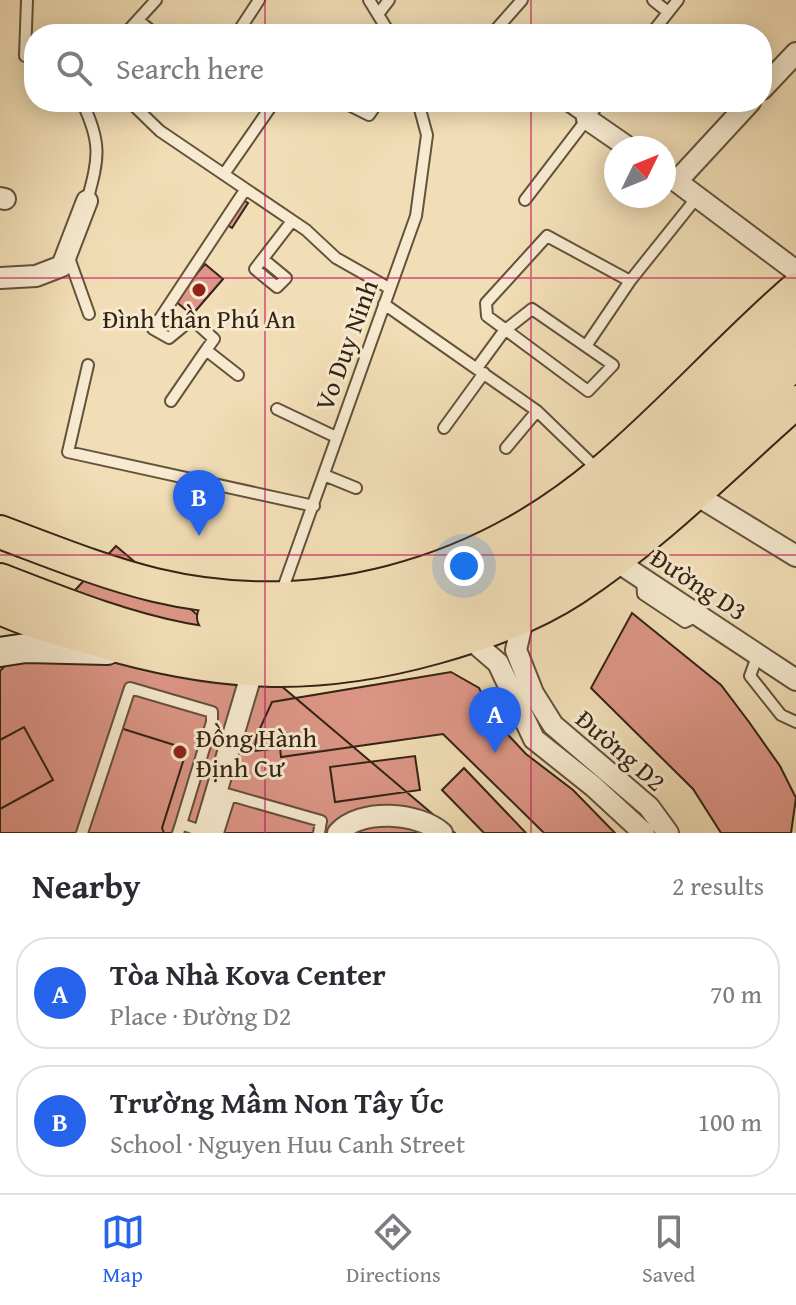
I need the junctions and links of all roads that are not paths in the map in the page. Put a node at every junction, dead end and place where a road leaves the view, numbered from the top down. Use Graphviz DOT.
graph roads {
  1 [pos="27,0"];
  2 [pos="156,0"];
  3 [pos="259,0"];
  4 [pos="369,0"];
  5 [pos="389,0"];
  6 [pos="522,0"];
  7 [pos="653,0"];
  8 [pos="678,0"];
  9 [pos="668,12"];
  10 [pos="379,13"];
  11 [pos="138,20"];
  12 [pos="26,24"];
  13 [pos="134,24"];
  14 [pos="143,24"];
  15 [pos="243,24"];
  16 [pos="385,24"];
  17 [pos="501,24"];
  18 [pos="659,24"];
  19 [pos="796,53"];
  20 [pos="772,78"];
  21 [pos="87,112"];
  22 [pos="140,112"];
  23 [pos="267,112"];
  24 [pos="421,112"];
  25 [pos="577,112"];
  26 [pos="592,112"];
  27 [pos="739,112"];
  28 [pos="587,119"];
  29 [pos="612,136"];
  30 [pos="676,170"];
  31 [pos="224,174"];
  32 [pos="676,180"];
  33 [pos="245,190"];
  34 [pos="698,196"];
  35 [pos="525,200"];
  36 [pos="87,201"];
  37 [pos="292,221"];
  38 [pos="67,253"];
  39 [pos="263,259"];
  40 [pos="796,271"];
  41 [pos="0,278"];
  42 [pos="630,281"];
  43 [pos="389,288"];
  44 [pos="796,289"];
  45 [pos="384,304"];
  46 [pos="89,314"];
  47 [pos="796,324"];
  48 [pos="504,331"];
  49 [pos="586,346"];
  50 [pos="206,350"];
  51 [pos="796,362"];
  52 [pos="88,365"];
  53 [pos="481,371"];
  54 [pos="238,375"];
  55 [pos="171,401"];
  56 [pos="277,409"];
  57 [pos="537,411"];
  58 [pos="788,413"];
  59 [pos="444,428"];
  60 [pos="336,437"];
  61 [pos="506,448"];
  62 [pos="663,467"];
  63 [pos="601,473"];
  64 [pos="324,475"];
  65 [pos="356,488"];
  66 [pos="314,506"];
  67 [pos="0,537"];
  68 [pos="796,556"];
  69 [pos="613,559"];
  70 [pos="0,580"];
  71 [pos="279,599"];
  72 [pos="524,615"];
  73 [pos="8,617"];
  74 [pos="469,638"];
  75 [pos="134,651"];
  76 [pos="0,652"];
  77 [pos="758,654"];
  78 [pos="252,672"];
  79 [pos="796,680"];
  80 [pos="796,722"];
  81 [pos="599,778"];
  82 [pos="223,793"];
  83 [pos="180,828"];
  84 [pos="82,833"];
  85 [pos="204,833"];
  86 [pos="218,833"];
  87 [pos="319,833"];
  88 [pos="338,833"];
  89 [pos="442,833"];
  90 [pos="644,833"];
  91 [pos="668,833"];
  1 -- 12 [label="lane"];
  2 -- 11 [label="lane"];
  3 -- 15 [label="lane"];
  4 -- 10 [label="lane"];
  5 -- 10 [label="lane"];
  6 -- 17 [label="lane"];
  7 -- 9 [label="lane"];
  8 -- 9 [label="lane"];
  9 -- 18 [label="lane"];
  10 -- 16 [label="lane"];
  11 -- 13 [label="lane"];
  11 -- 14 [label="lane"];
  19 -- 20 [label="street"];
  21 -- 36 [label="lane"];
  22 -- 31 [label="lane"];
  23 -- 31 [label="lane"];
  24 -- 43 [label="lane, Vo Duy Ninh"];
  25 -- 28 [label="lane"];
  26 -- 28 [label="lane"];
  27 -- 30 [label="street"];
  28 -- 29 [label="street"];
  28 -- 35 [label="lane"];
  31 -- 33 [label="lane"];
  32 -- 34 [label="street"];
  33 -- 37 [label="lane"];
  33 -- 50 [label="lane"];
  34 -- 40 [label="street"];
  34 -- 42 [label="lane"];
  36 -- 38 [label="street"];
  37 -- 39 [label="lane"];
  37 -- 43 [label="lane"];
  38 -- 41 [label="street"];
  38 -- 46 [label="lane"];
  42 -- 48 [label="lane"];
  42 -- 49 [label="lane"];
  43 -- 45 [label="lane, Vo Duy Ninh"];
  44 -- 62 [label="main road"];
  45 -- 53 [label="lane"];
  45 -- 60 [label="lane, Vo Duy Ninh"];
  47 -- 62 [label="main road"];
  48 -- 49 [label="lane"];
  48 -- 49 [label="lane"];
  48 -- 53 [label="lane"];
  50 -- 54 [label="lane"];
  50 -- 55 [label="lane"];
  51 -- 62 [label="main road"];
  52 -- 66 [label="lane"];
  53 -- 57 [label="lane"];
  53 -- 59 [label="lane"];
  56 -- 60 [label="lane"];
  57 -- 61 [label="lane"];
  57 -- 63 [label="lane"];
  58 -- 62 [label="main road"];
  60 -- 64 [label="lane, Vo Duy Ninh"];
  62 -- 63 [label="main road"];
  62 -- 67 [label="main road"];
  62 -- 68 [label="street"];
  62 -- 69 [label="main road"];
  62 -- 70 [label="main road"];
  63 -- 71 [label="main road"];
  64 -- 65 [label="lane"];
  64 -- 66 [label="lane, Vo Duy Ninh"];
  66 -- 71 [label="lane, Vo Duy Ninh"];
  67 -- 71 [label="main road"];
  69 -- 72 [label="main road"];
  69 -- 77 [label="street, Đường D3"];
  72 -- 74 [label="main road"];
  72 -- 81 [label="street, Đường D2"];
  73 -- 75 [label="main road"];
  74 -- 78 [label="main road"];
  74 -- 81 [label="street, Đường D2"];
  75 -- 76 [label="main road"];
  75 -- 78 [label="main road"];
  77 -- 79 [label="street, Đường D3"];
  77 -- 80 [label="lane"];
  78 -- 82 [label="street"];
  81 -- 90 [label="street, Đường D2"];
  81 -- 91 [label="street, Đường D2"];
  82 -- 85 [label="street"];
  82 -- 86 [label="lane"];
  82 -- 87 [label="lane"];
  83 -- 84 [label="lane"];
  83 -- 85 [label="lane"];
  88 -- 89 [label="street"];
}
